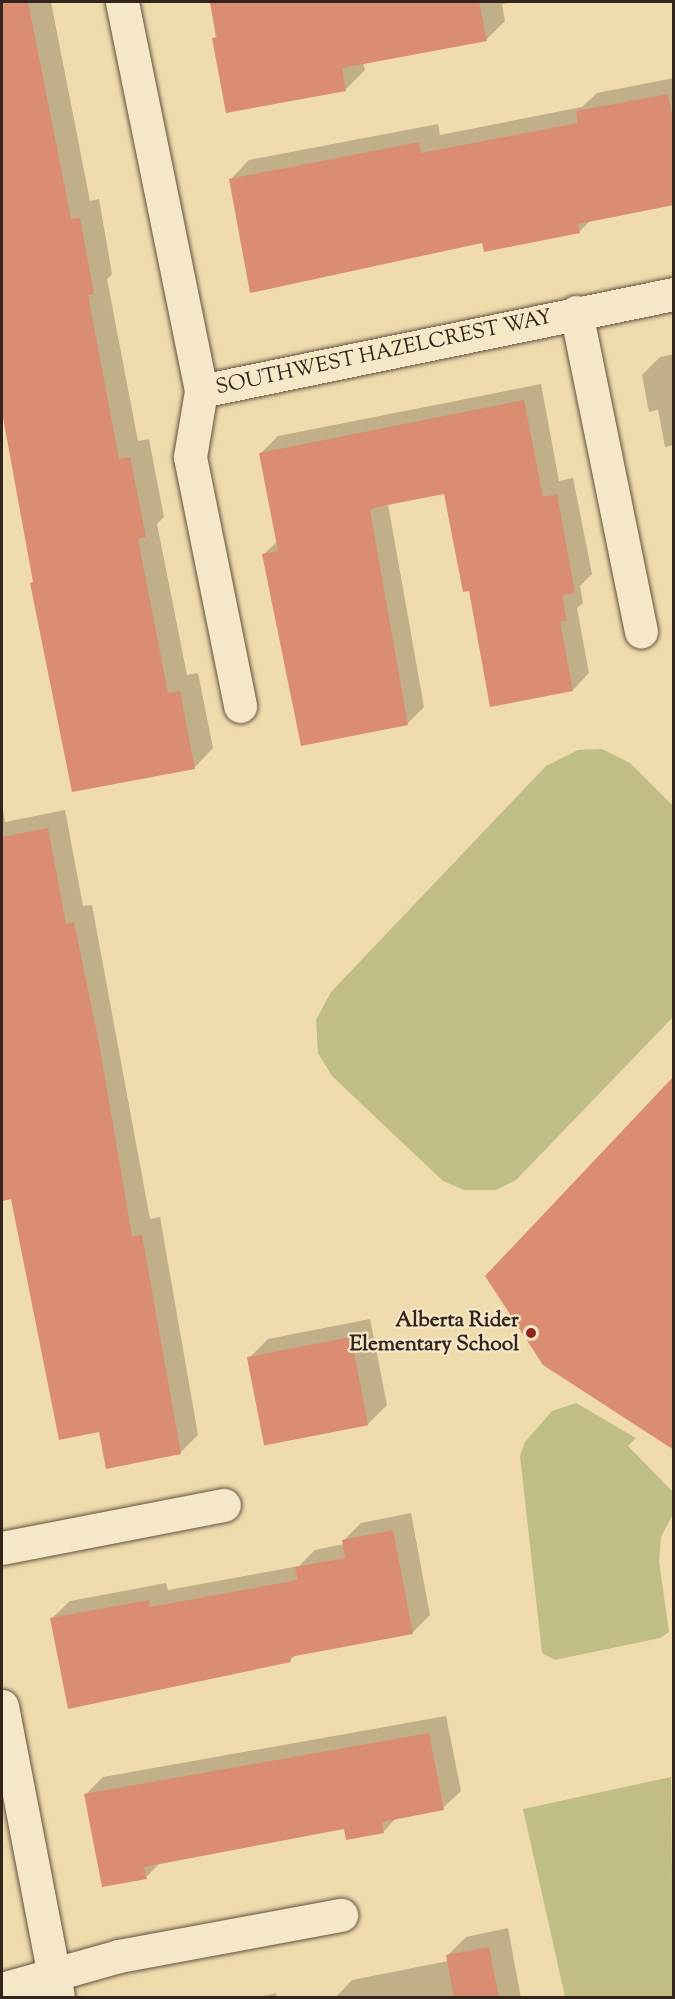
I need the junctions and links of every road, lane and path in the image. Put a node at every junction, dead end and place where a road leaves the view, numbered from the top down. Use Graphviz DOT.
graph roads {
  1 [pos="123,2"];
  2 [pos="674,294"];
  3 [pos="576,312"];
  4 [pos="201,391"];
  5 [pos="641,631"];
  6 [pos="240,706"];
  7 [pos="224,1505"];
  8 [pos="2,1548"];
  9 [pos="2,1706"];
  10 [pos="341,1915"];
  11 [pos="56,1987"];
  12 [pos="2,1989"];
  1 -- 4 [label="street, SOUTHWEST HAZELCREST WAY"];
  2 -- 3 [label="street, SOUTHWEST HAZELCREST WAY"];
  3 -- 4 [label="street, SOUTHWEST HAZELCREST WAY"];
  3 -- 5 [label="street"];
  4 -- 6 [label="street"];
  7 -- 8 [label="street"];
  9 -- 11 [label="street"];
  10 -- 11 [label="street"];
  11 -- 12 [label="street"];
}
